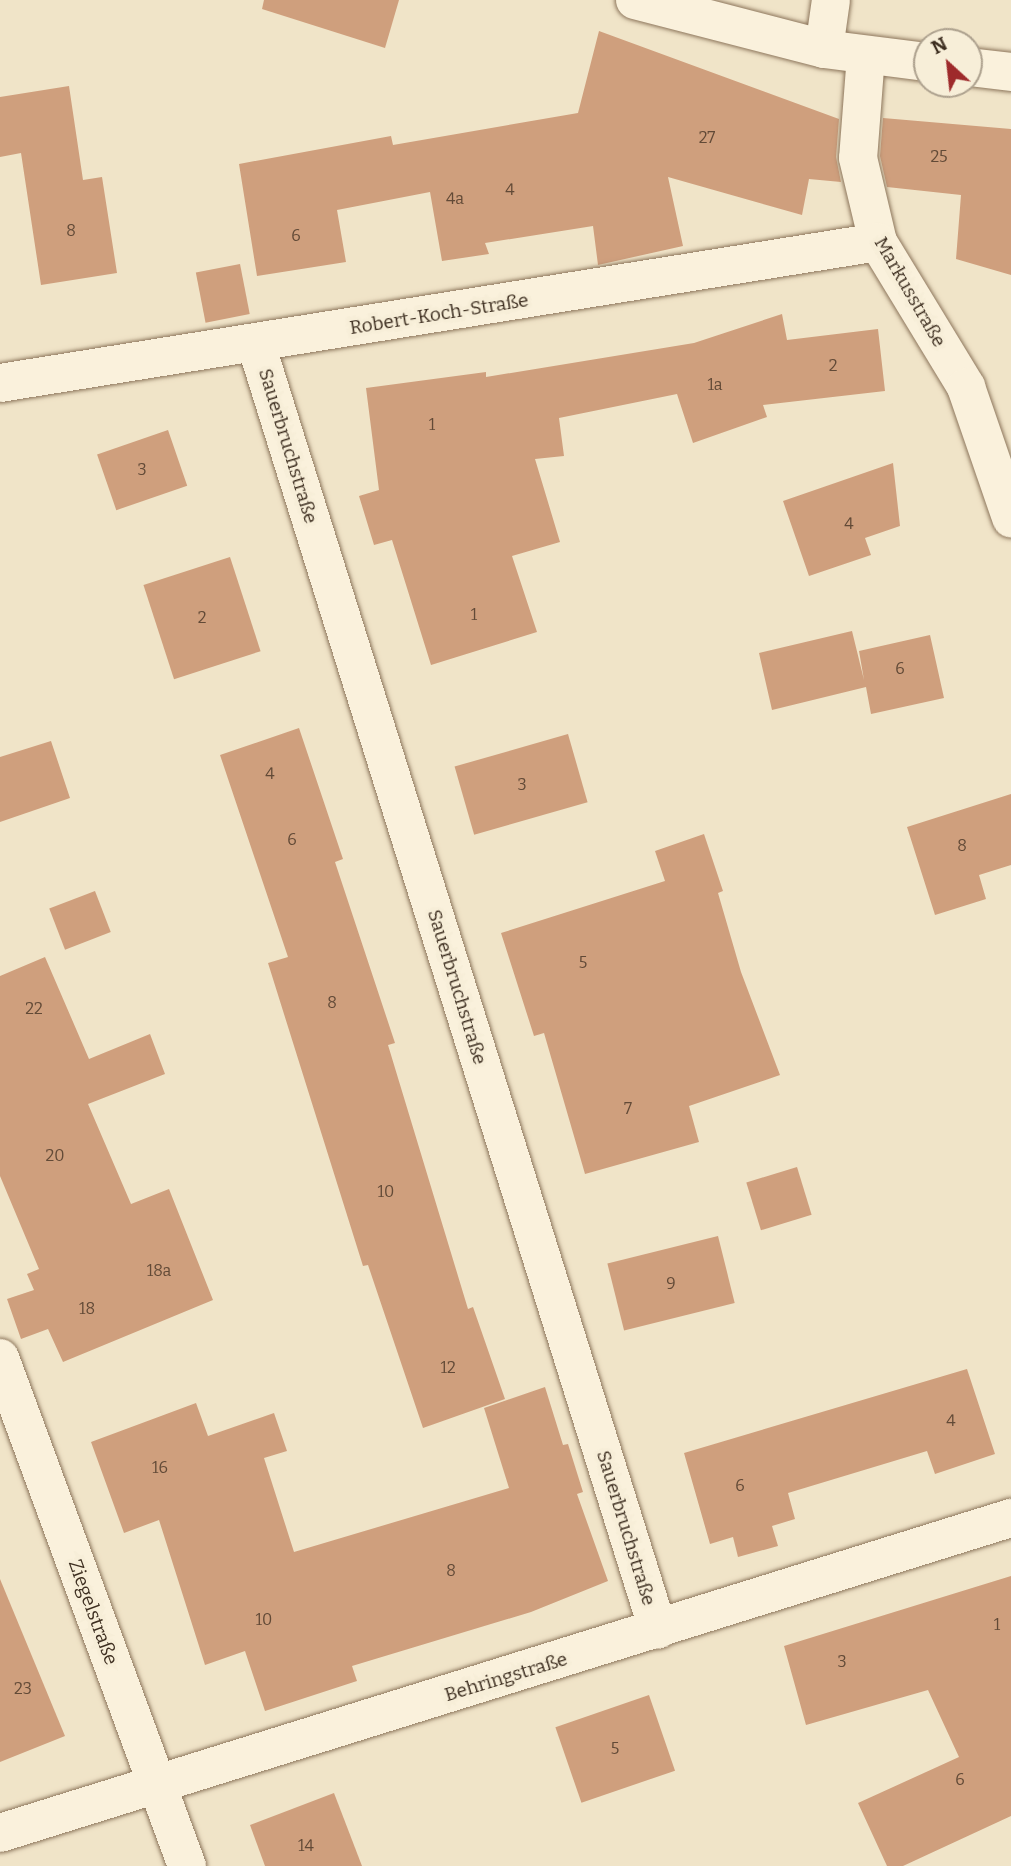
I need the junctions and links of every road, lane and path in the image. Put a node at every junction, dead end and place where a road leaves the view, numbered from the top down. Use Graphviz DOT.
graph roads {
  1 [pos="635,0"];
  2 [pos="831,0"];
  3 [pos="824,49"];
  4 [pos="866,55"];
  5 [pos="913,60"];
  6 [pos="983,69"];
  7 [pos="1011,72"];
  8 [pos="878,242"];
  9 [pos="256,344"];
  10 [pos="0,383"];
  11 [pos="1011,517"];
  12 [pos="0,1358"];
  13 [pos="1011,1518"];
  14 [pos="658,1629"];
  15 [pos="157,1785"];
  16 [pos="0,1833"];
  17 [pos="187,1866"];
  1 -- 3 [label="street"];
  2 -- 3 [label="street"];
  3 -- 4 [label="street"];
  4 -- 5 [label="street"];
  4 -- 8 [label="street, Markusstraße"];
  6 -- 7 [label="street"];
  8 -- 9 [label="street, Robert-Koch-Straße"];
  8 -- 11 [label="street, Markusstraße"];
  9 -- 10 [label="street, Robert-Koch-Straße"];
  9 -- 14 [label="street, Sauerbruchstraße"];
  12 -- 15 [label="street, Ziegelstraße"];
  13 -- 14 [label="street, Behringstraße"];
  14 -- 15 [label="street, Behringstraße"];
  15 -- 16 [label="street, Behringstraße"];
  15 -- 17 [label="street, Ziegelstraße"];
}
